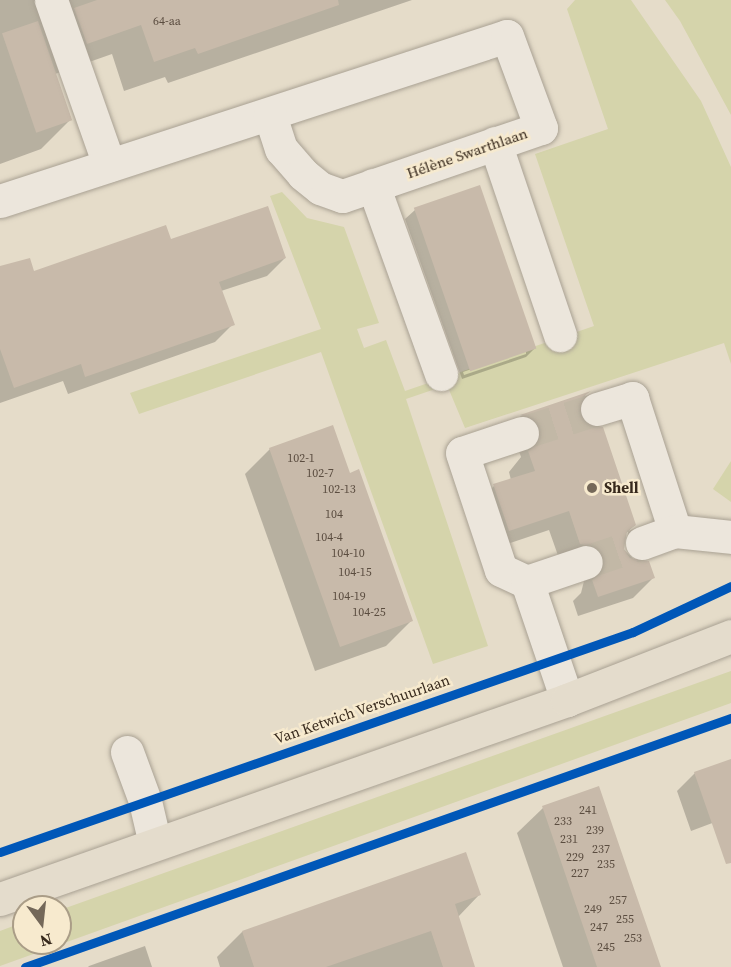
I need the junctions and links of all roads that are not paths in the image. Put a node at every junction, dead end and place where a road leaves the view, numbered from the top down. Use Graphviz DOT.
graph roads {
  1 [pos="51,0"];
  2 [pos="270,115"];
  3 [pos="495,143"];
  4 [pos="109,165"];
  5 [pos="373,185"];
  6 [pos="0,201"];
  7 [pos="560,335"];
  8 [pos="441,374"];
  9 [pos="597,409"];
  10 [pos="522,433"];
  11 [pos="675,531"];
  12 [pos="731,537"];
  13 [pos="642,543"];
  14 [pos="586,562"];
  15 [pos="527,582"];
  16 [pos="731,636"];
  17 [pos="567,700"];
  18 [pos="127,752"];
  19 [pos="155,844"];
  20 [pos="0,899"];
  1 -- 4 [label="street"];
  2 -- 3 [label="street, Hélène Swarthlaan"];
  2 -- 4 [label="street, Hélène Swarthlaan"];
  2 -- 5 [label="street, Hélène Swarthlaan"];
  3 -- 5 [label="street, Hélène Swarthlaan"];
  3 -- 7 [label="street"];
  4 -- 6 [label="street, Hélène Swarthlaan"];
  5 -- 8 [label="street"];
  9 -- 11 [label="street"];
  10 -- 15 [label="street"];
  11 -- 12 [label="street"];
  11 -- 13 [label="street"];
  14 -- 15 [label="street"];
  15 -- 17 [label="street"];
  16 -- 17 [label="main road"];
  17 -- 19 [label="main road"];
  18 -- 19 [label="street"];
  19 -- 20 [label="main road"];
}
